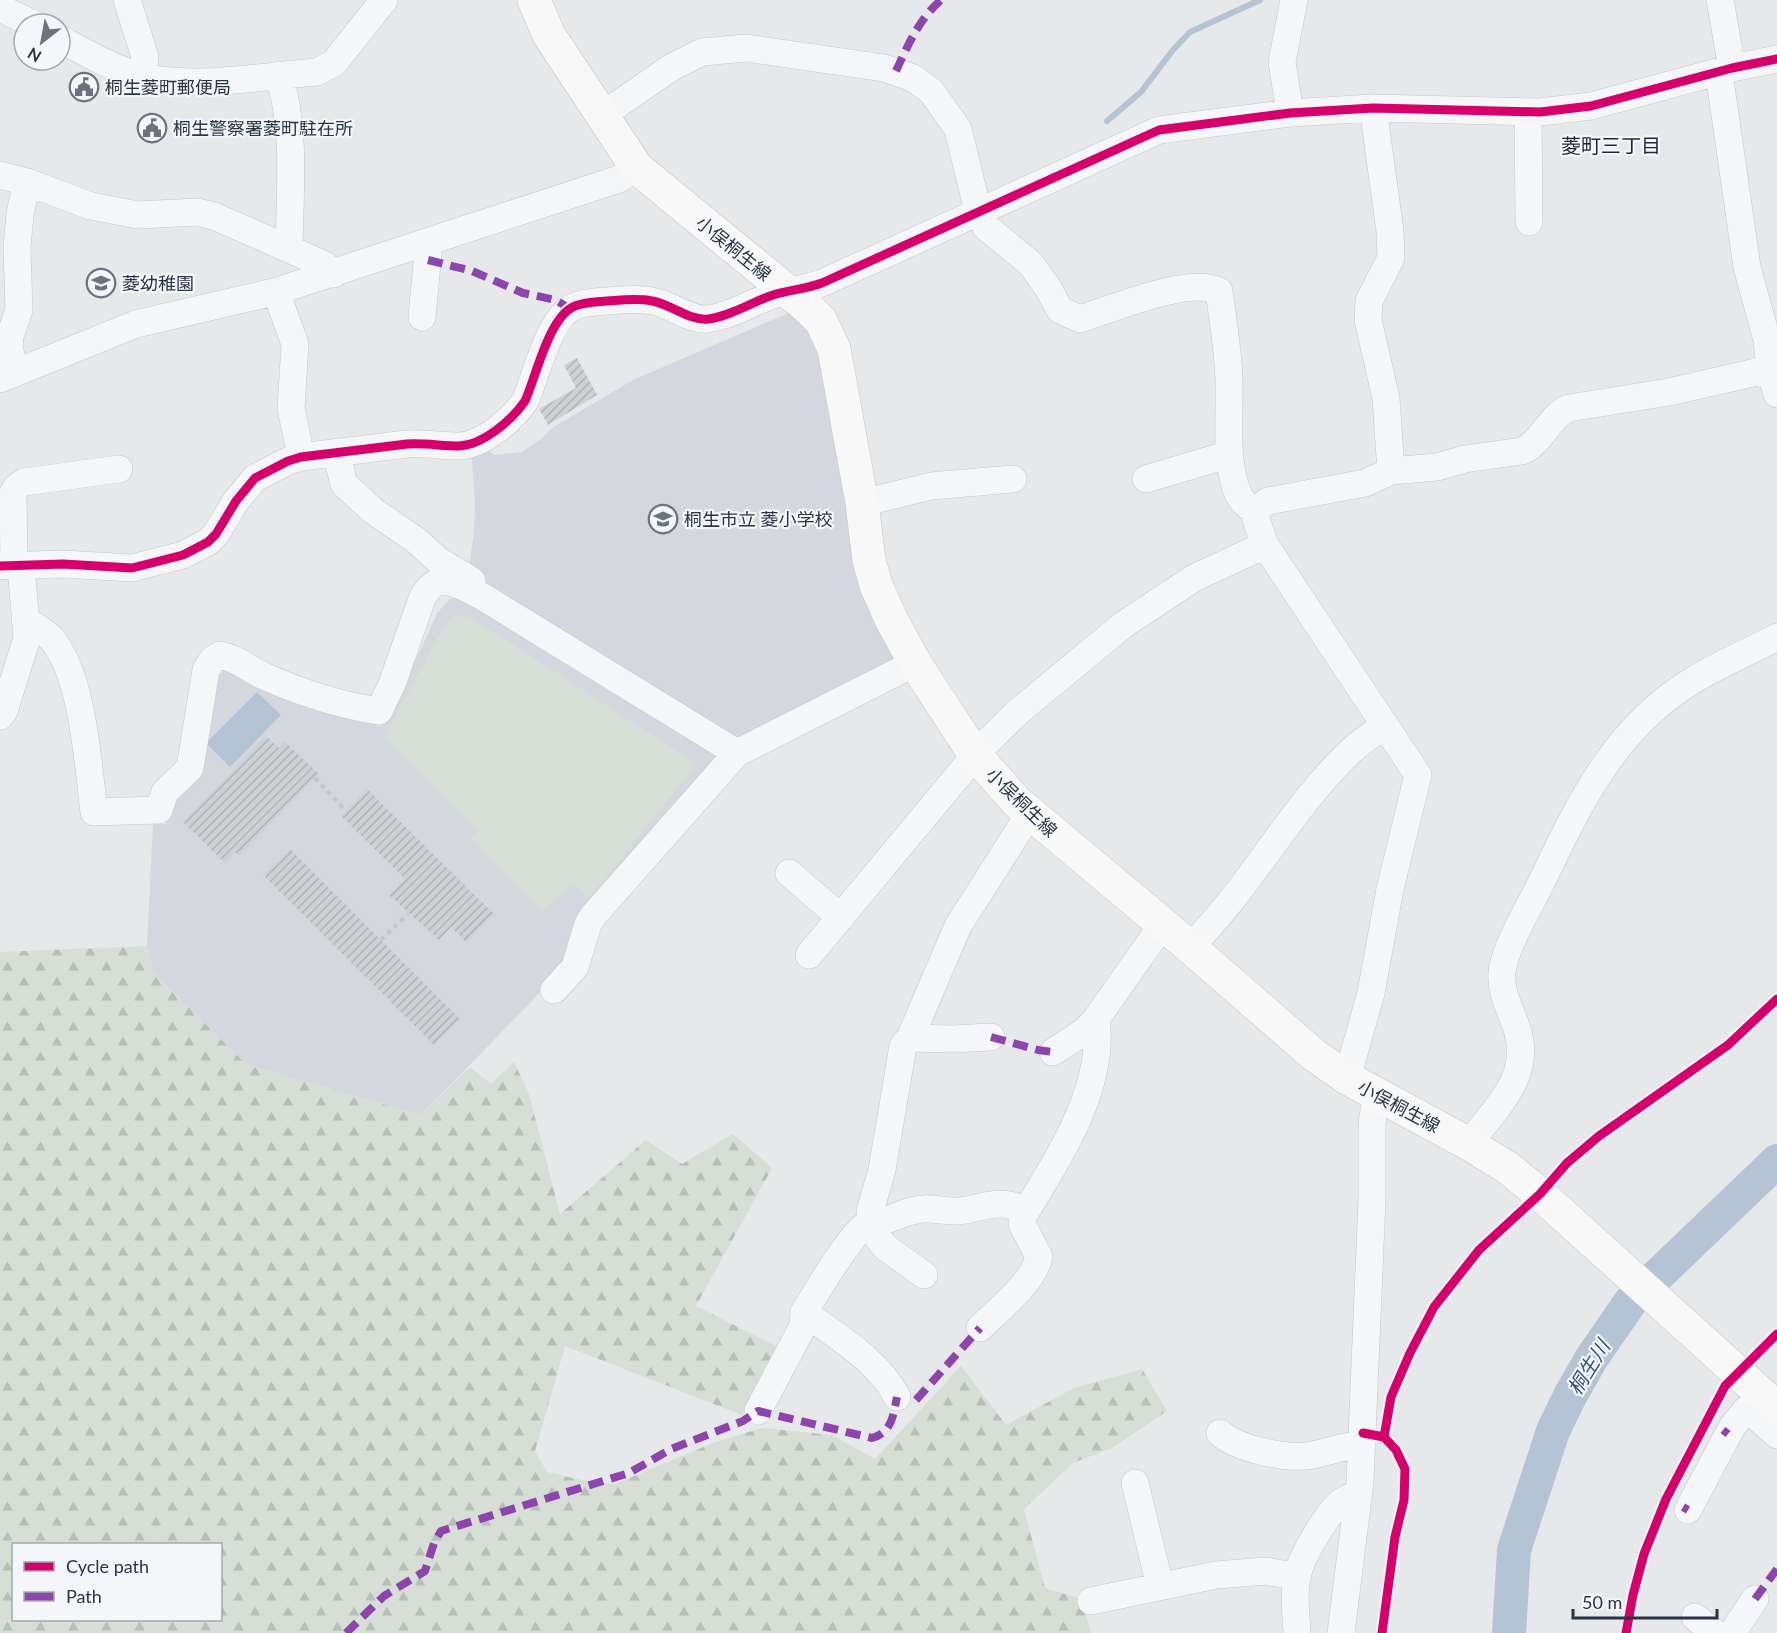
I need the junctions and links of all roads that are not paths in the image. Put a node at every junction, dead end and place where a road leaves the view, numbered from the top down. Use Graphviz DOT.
graph roads {
  1 [pos="127,0"];
  2 [pos="384,0"];
  3 [pos="534,0"];
  4 [pos="1294,0"];
  5 [pos="1720,0"];
  6 [pos="72,45"];
  7 [pos="1777,59"];
  8 [pos="1726,71"];
  9 [pos="279,75"];
  10 [pos="142,76"];
  11 [pos="1373,108"];
  12 [pos="1528,112"];
  13 [pos="1290,113"];
  14 [pos="601,116"];
  15 [pos="637,168"];
  16 [pos="0,175"];
  17 [pos="27,182"];
  18 [pos="980,212"];
  19 [pos="1529,222"];
  20 [pos="426,243"];
  21 [pos="289,248"];
  22 [pos="334,274"];
  23 [pos="274,292"];
  24 [pos="788,292"];
  25 [pos="422,316"];
  26 [pos="7,376"];
  27 [pos="1775,386"];
  28 [pos="336,452"];
  29 [pos="1230,454"];
  30 [pos="302,457"];
  31 [pos="119,469"];
  32 [pos="1391,471"];
  33 [pos="1013,479"];
  34 [pos="1146,479"];
  35 [pos="862,503"];
  36 [pos="1255,510"];
  37 [pos="1266,544"];
  38 [pos="12,566"];
  39 [pos="501,608"];
  40 [pos="25,619"];
  41 [pos="1777,637"];
  42 [pos="915,663"];
  43 [pos="0,716"];
  44 [pos="1385,725"];
  45 [pos="737,753"];
  46 [pos="975,755"];
  47 [pos="1030,813"];
  48 [pos="789,873"];
  49 [pos="841,918"];
  50 [pos="1163,924"];
  51 [pos="1190,947"];
  52 [pos="810,956"];
  53 [pos="554,990"];
  54 [pos="1096,1019"];
  55 [pos="991,1037"];
  56 [pos="910,1038"];
  57 [pos="1053,1052"];
  58 [pos="1347,1078"];
  59 [pos="1377,1094"];
  60 [pos="1469,1144"];
  61 [pos="1026,1211"];
  62 [pos="870,1222"];
  63 [pos="924,1275"];
  64 [pos="804,1312"];
  65 [pos="980,1328"];
  66 [pos="897,1398"];
  67 [pos="1777,1408"];
  68 [pos="758,1411"];
  69 [pos="1220,1433"];
  70 [pos="1777,1435"];
  71 [pos="1362,1445"];
  72 [pos="1135,1483"];
  73 [pos="1358,1495"];
  74 [pos="1688,1510"];
  75 [pos="1297,1578"];
  76 [pos="1160,1587"];
  77 [pos="1755,1599"];
  78 [pos="1091,1601"];
  79 [pos="1297,1633"];
  80 [pos="1341,1633"];
  81 [pos="1732,1633"];
  1 -- 10 [label="street"];
  2 -- 9 [label="street"];
  3 -- 14 [label="main road, 小俣桐生線"];
  4 -- 13 [label="street"];
  5 -- 8 [label="street"];
  6 -- 10 [label="street"];
  7 -- 8 [label="street"];
  8 -- 12 [label="street"];
  8 -- 27 [label="street"];
  9 -- 10 [label="street"];
  9 -- 21 [label="street"];
  11 -- 12 [label="street"];
  11 -- 13 [label="street"];
  11 -- 32 [label="street"];
  12 -- 19 [label="street"];
  13 -- 18 [label="street"];
  14 -- 15 [label="main road, 小俣桐生線"];
  14 -- 18 [label="street"];
  15 -- 20 [label="street"];
  15 -- 24 [label="main road, 小俣桐生線"];
  16 -- 17 [label="street"];
  17 -- 21 [label="street"];
  17 -- 26 [label="street"];
  18 -- 24 [label="street"];
  18 -- 29 [label="street"];
  20 -- 22 [label="street"];
  20 -- 25 [label="street"];
  21 -- 22 [label="street"];
  22 -- 23 [label="street"];
  23 -- 26 [label="street"];
  23 -- 30 [label="street"];
  24 -- 28 [label="street"];
  24 -- 35 [label="main road, 小俣桐生線"];
  27 -- 32 [label="street"];
  28 -- 30 [label="street"];
  28 -- 39 [label="street"];
  29 -- 34 [label="street"];
  29 -- 36 [label="street"];
  30 -- 38 [label="street"];
  31 -- 38 [label="street"];
  32 -- 36 [label="street"];
  33 -- 35 [label="street"];
  35 -- 42 [label="main road, 小俣桐生線"];
  36 -- 37 [label="street"];
  37 -- 44 [label="street"];
  37 -- 46 [label="street"];
  38 -- 40 [label="street"];
  39 -- 40 [label="street"];
  39 -- 45 [label="street"];
  40 -- 43 [label="street"];
  41 -- 60 [label="street"];
  42 -- 45 [label="street"];
  42 -- 46 [label="main road, 小俣桐生線"];
  44 -- 51 [label="street"];
  44 -- 58 [label="street"];
  45 -- 53 [label="street"];
  46 -- 47 [label="main road, 小俣桐生線"];
  46 -- 49 [label="street"];
  47 -- 50 [label="main road, 小俣桐生線"];
  47 -- 56 [label="street"];
  48 -- 49 [label="street"];
  49 -- 52 [label="street"];
  50 -- 51 [label="main road, 小俣桐生線"];
  50 -- 54 [label="street"];
  51 -- 58 [label="main road, 小俣桐生線"];
  54 -- 57 [label="street"];
  54 -- 61 [label="street"];
  55 -- 56 [label="street"];
  56 -- 62 [label="street"];
  58 -- 59 [label="main road, 小俣桐生線"];
  59 -- 60 [label="main road, 小俣桐生線"];
  59 -- 71 [label="street"];
  60 -- 67 [label="main road, 小俣桐生線"];
  61 -- 62 [label="street"];
  61 -- 65 [label="street"];
  62 -- 63 [label="street"];
  62 -- 64 [label="street"];
  64 -- 66 [label="street"];
  64 -- 68 [label="street"];
  69 -- 71 [label="street"];
  70 -- 74 [label="street"];
  71 -- 73 [label="street"];
  72 -- 76 [label="street"];
  73 -- 75 [label="street"];
  73 -- 80 [label="street"];
  75 -- 76 [label="street"];
  75 -- 79 [label="street"];
  76 -- 78 [label="street"];
  77 -- 81 [label="street"];
}
